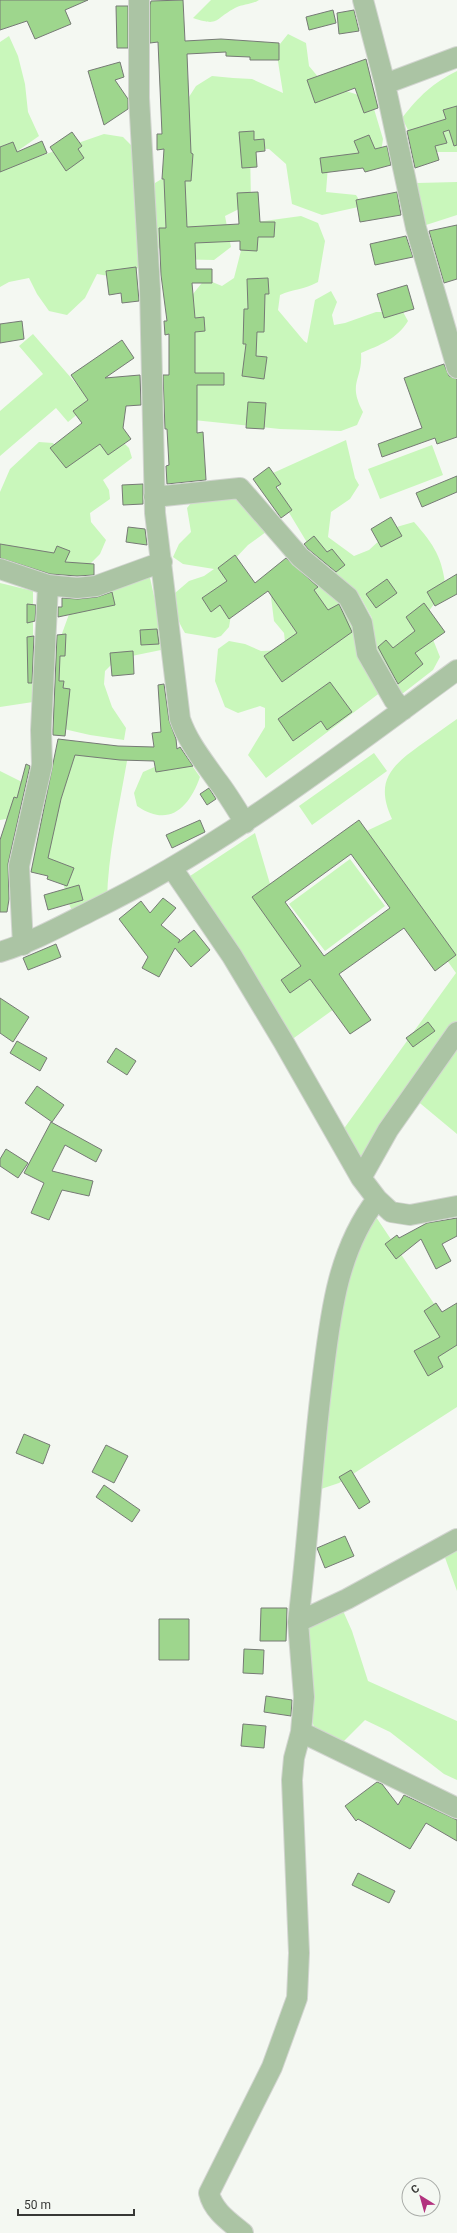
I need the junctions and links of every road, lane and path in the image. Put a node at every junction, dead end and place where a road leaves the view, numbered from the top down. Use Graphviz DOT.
graph roads {
  1 [pos="139,0"];
  2 [pos="363,0"];
  3 [pos="457,57"];
  4 [pos="385,84"];
  5 [pos="457,368"];
  6 [pos="154,497"];
  7 [pos="162,562"];
  8 [pos="0,569"];
  9 [pos="48,585"];
  10 [pos="457,670"];
  11 [pos="403,710"];
  12 [pos="245,823"];
  13 [pos="172,868"];
  14 [pos="23,945"];
  15 [pos="0,952"];
  16 [pos="457,1032"];
  17 [pos="361,1178"];
  18 [pos="377,1199"];
  19 [pos="457,1206"];
  20 [pos="457,1539"];
  21 [pos="298,1622"];
  22 [pos="301,1732"];
  23 [pos="457,1808"];
  24 [pos="243,2233"];
  1 -- 6 [label="street"];
  2 -- 4 [label="street"];
  3 -- 4 [label="street"];
  4 -- 5 [label="street"];
  6 -- 7 [label="street"];
  6 -- 11 [label="street"];
  7 -- 9 [label="street"];
  7 -- 12 [label="street"];
  8 -- 9 [label="street"];
  9 -- 14 [label="street"];
  10 -- 11 [label="street"];
  11 -- 12 [label="street"];
  12 -- 13 [label="street"];
  13 -- 14 [label="street"];
  13 -- 17 [label="street"];
  14 -- 15 [label="street"];
  16 -- 17 [label="street"];
  17 -- 18 [label="street"];
  18 -- 19 [label="street"];
  18 -- 21 [label="street"];
  20 -- 21 [label="street"];
  21 -- 22 [label="street"];
  22 -- 23 [label="street"];
  22 -- 24 [label="street"];
}
